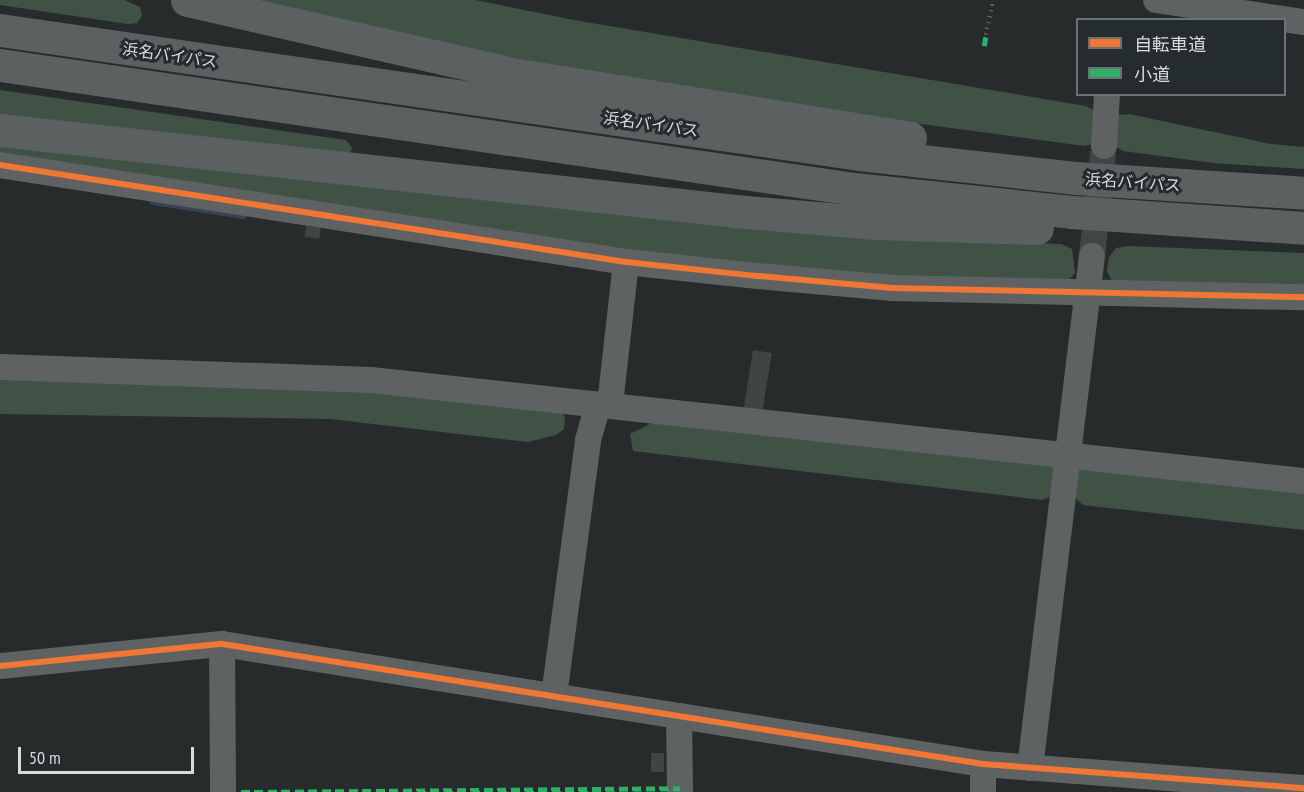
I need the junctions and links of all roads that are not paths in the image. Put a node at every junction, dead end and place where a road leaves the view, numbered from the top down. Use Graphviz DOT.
graph roads {
  1 [pos="187,0"];
  2 [pos="1156,0"];
  3 [pos="1277,18"];
  4 [pos="1286,19"];
  5 [pos="1304,22"];
  6 [pos="0,30"];
  7 [pos="0,65"];
  8 [pos="1107,96"];
  9 [pos="0,130"];
  10 [pos="1104,146"];
  11 [pos="0,165"];
  12 [pos="1227,189"];
  13 [pos="1304,193"];
  14 [pos="1225,224"];
  15 [pos="1304,228"];
  16 [pos="1092,256"];
  17 [pos="626,262"];
  18 [pos="1088,294"];
  19 [pos="1304,297"];
  20 [pos="0,368"];
  21 [pos="604,405"];
  22 [pos="1070,456"];
  23 [pos="1304,481"];
  24 [pos="222,644"];
  25 [pos="0,666"];
  26 [pos="554,696"];
  27 [pos="679,716"];
  28 [pos="983,764"];
  29 [pos="1030,768"];
  30 [pos="1304,788"];
  31 [pos="223,792"];
  32 [pos="680,792"];
  33 [pos="983,792"];
  1 -- 12 [label="highway"];
  2 -- 3 [label="street"];
  4 -- 5 [label="street"];
  6 -- 12 [label="highway, 浜名バイパス"];
  7 -- 14 [label="highway, 浜名バイパス"];
  8 -- 10 [label="street"];
  9 -- 14 [label="highway"];
  11 -- 17 [label="street"];
  12 -- 13 [label="highway, 浜名バイパス"];
  14 -- 15 [label="highway, 浜名バイパス"];
  16 -- 18 [label="street"];
  17 -- 18 [label="street"];
  17 -- 21 [label="street"];
  18 -- 19 [label="street"];
  18 -- 22 [label="street"];
  20 -- 21 [label="street"];
  21 -- 22 [label="street"];
  21 -- 26 [label="street"];
  22 -- 23 [label="street"];
  22 -- 29 [label="street"];
  24 -- 25 [label="street"];
  24 -- 26 [label="street"];
  24 -- 31 [label="street"];
  26 -- 27 [label="street"];
  27 -- 28 [label="street"];
  27 -- 32 [label="street"];
  28 -- 29 [label="street"];
  28 -- 33 [label="street"];
  29 -- 30 [label="street"];
}
